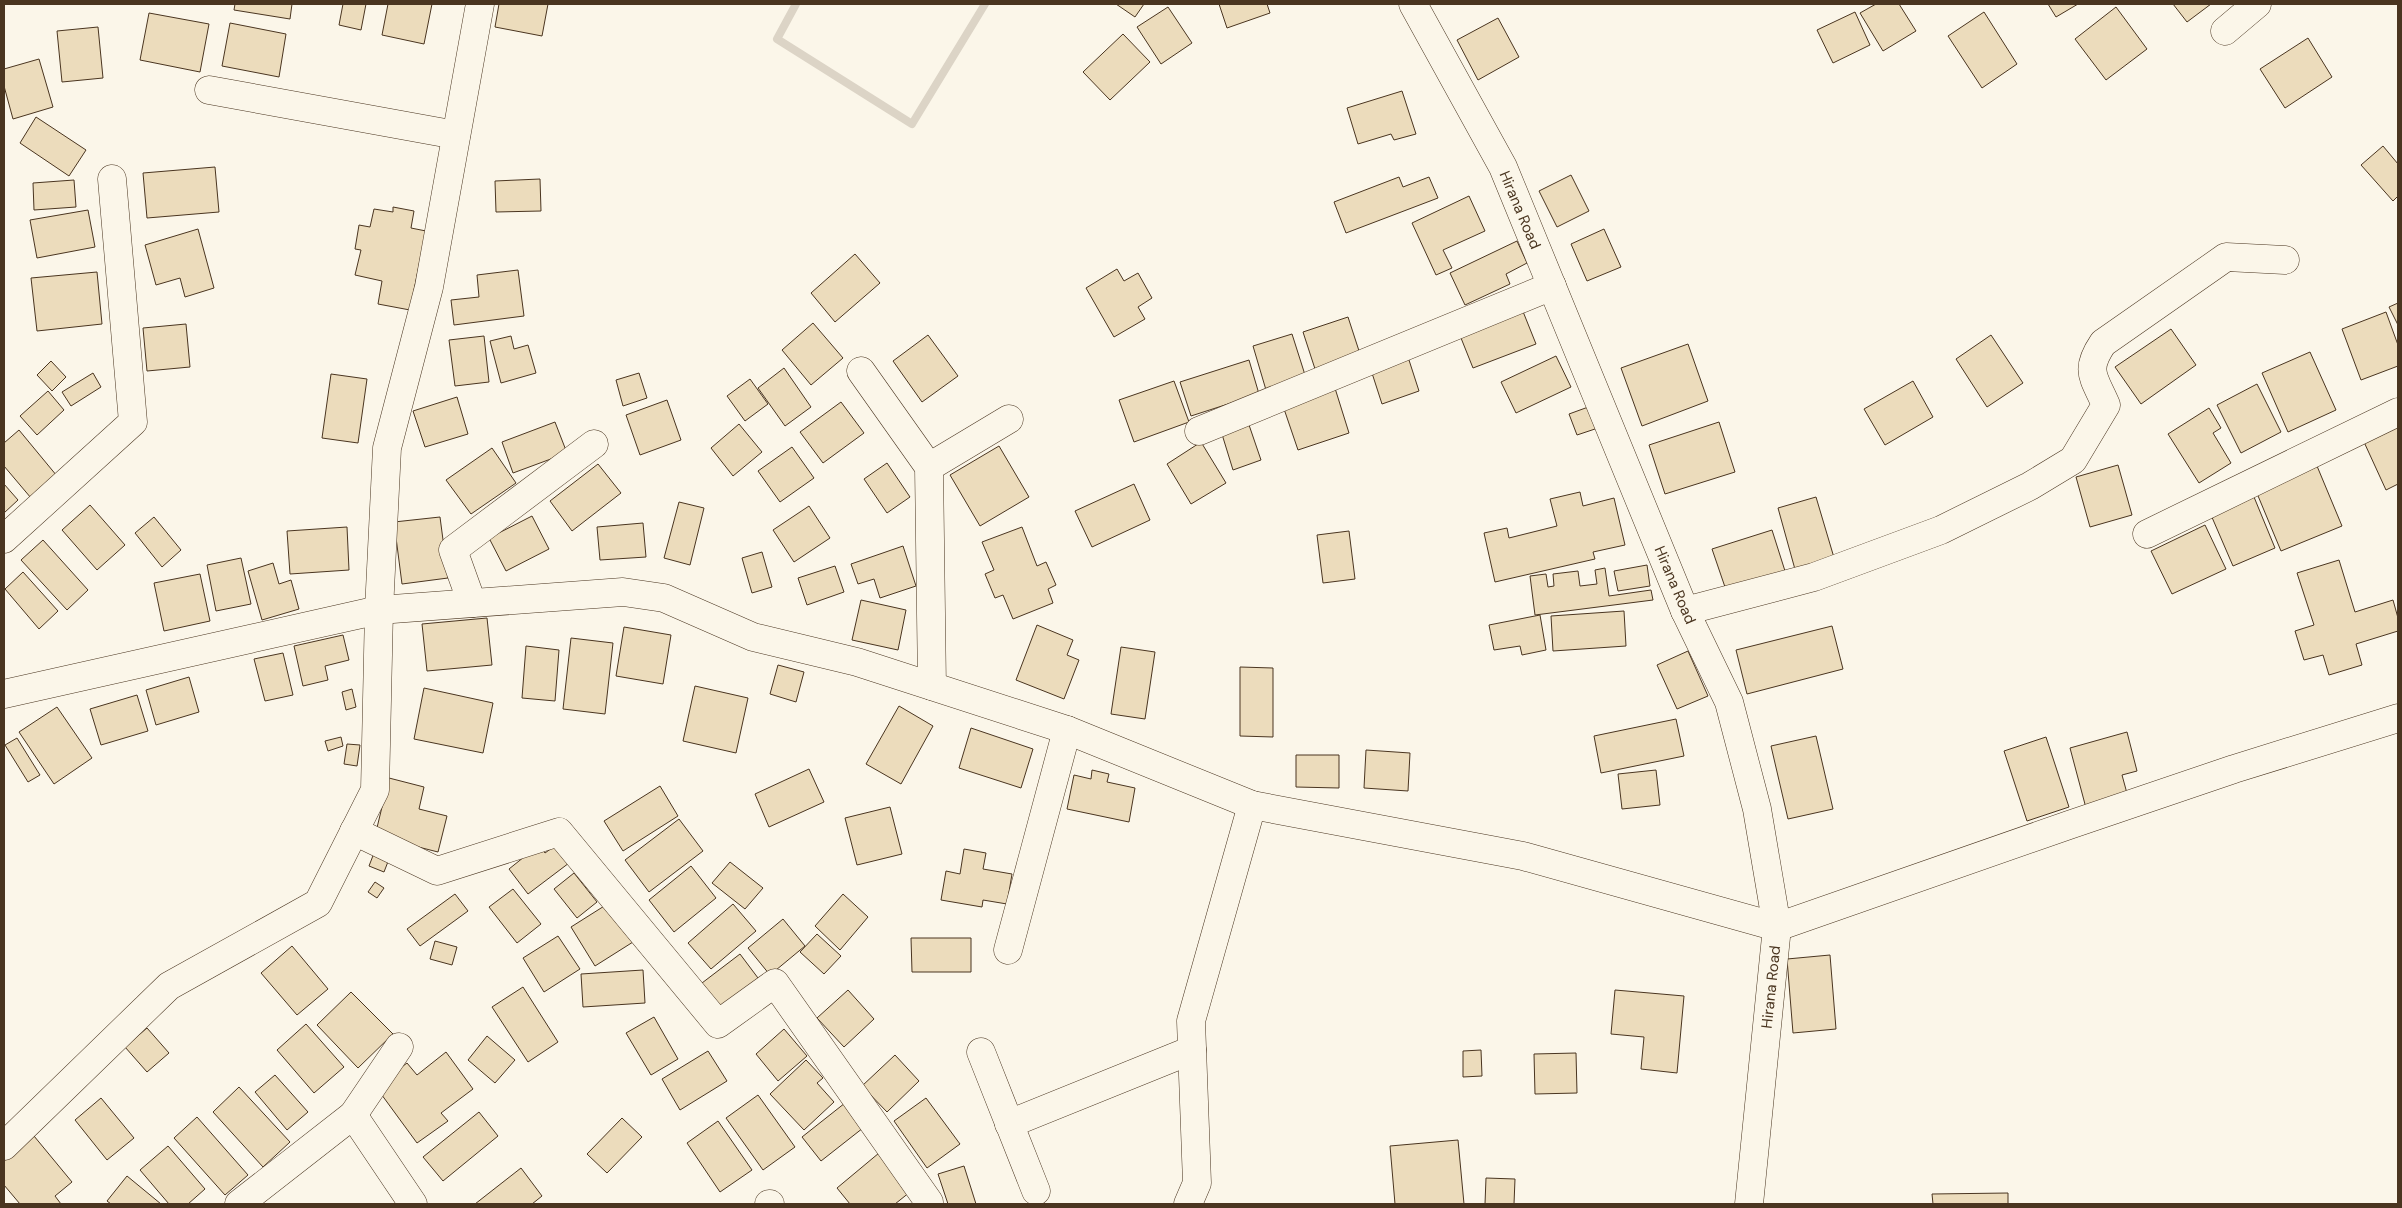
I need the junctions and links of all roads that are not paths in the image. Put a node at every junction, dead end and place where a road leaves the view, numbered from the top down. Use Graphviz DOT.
graph roads {
  1 [pos="480,4"];
  2 [pos="1413,4"];
  3 [pos="2257,4"];
  4 [pos="2225,31"];
  5 [pos="209,90"];
  6 [pos="456,135"];
  7 [pos="112,179"];
  8 [pos="2285,260"];
  9 [pos="1552,286"];
  10 [pos="861,371"];
  11 [pos="2398,412"];
  12 [pos="1009,419"];
  13 [pos="1198,430"];
  14 [pos="594,444"];
  15 [pos="929,467"];
  16 [pos="2147,534"];
  17 [pos="4,539"];
  18 [pos="472,604"];
  19 [pos="379,610"];
  20 [pos="1685,611"];
  21 [pos="932,686"];
  22 [pos="4,694"];
  23 [pos="2398,718"];
  24 [pos="1066,730"];
  25 [pos="1252,806"];
  26 [pos="354,831"];
  27 [pos="1777,927"];
  28 [pos="1008,950"];
  29 [pos="399,1047"];
  30 [pos="1192,1050"];
  31 [pos="981,1052"];
  32 [pos="353,1115"];
  33 [pos="1009,1124"];
  34 [pos="4,1146"];
  35 [pos="1036,1191"];
  36 [pos="929,1202"];
  37 [pos="239,1204"];
  38 [pos="413,1204"];
  39 [pos="1188,1204"];
  40 [pos="1749,1204"];
  1 -- 6 [label="street"];
  2 -- 9 [label="street, Hirana Road"];
  3 -- 4 [label="street"];
  5 -- 6 [label="street"];
  6 -- 19 [label="street"];
  7 -- 17 [label="street"];
  8 -- 20 [label="street"];
  9 -- 13 [label="street"];
  9 -- 20 [label="street, Hirana Road"];
  10 -- 15 [label="street"];
  11 -- 16 [label="street"];
  12 -- 15 [label="street"];
  14 -- 18 [label="street"];
  15 -- 21 [label="street"];
  18 -- 19 [label="street"];
  18 -- 21 [label="street"];
  19 -- 22 [label="street"];
  19 -- 26 [label="street"];
  20 -- 27 [label="street, Hirana Road"];
  21 -- 24 [label="street"];
  23 -- 27 [label="street"];
  24 -- 25 [label="street"];
  24 -- 28 [label="street"];
  25 -- 27 [label="street"];
  25 -- 30 [label="street"];
  26 -- 34 [label="street"];
  26 -- 36 [label="street"];
  27 -- 40 [label="street, Hirana Road"];
  29 -- 32 [label="street"];
  30 -- 33 [label="street"];
  30 -- 39 [label="street"];
  31 -- 33 [label="street"];
  32 -- 37 [label="street"];
  32 -- 38 [label="street"];
  33 -- 35 [label="street"];
}
